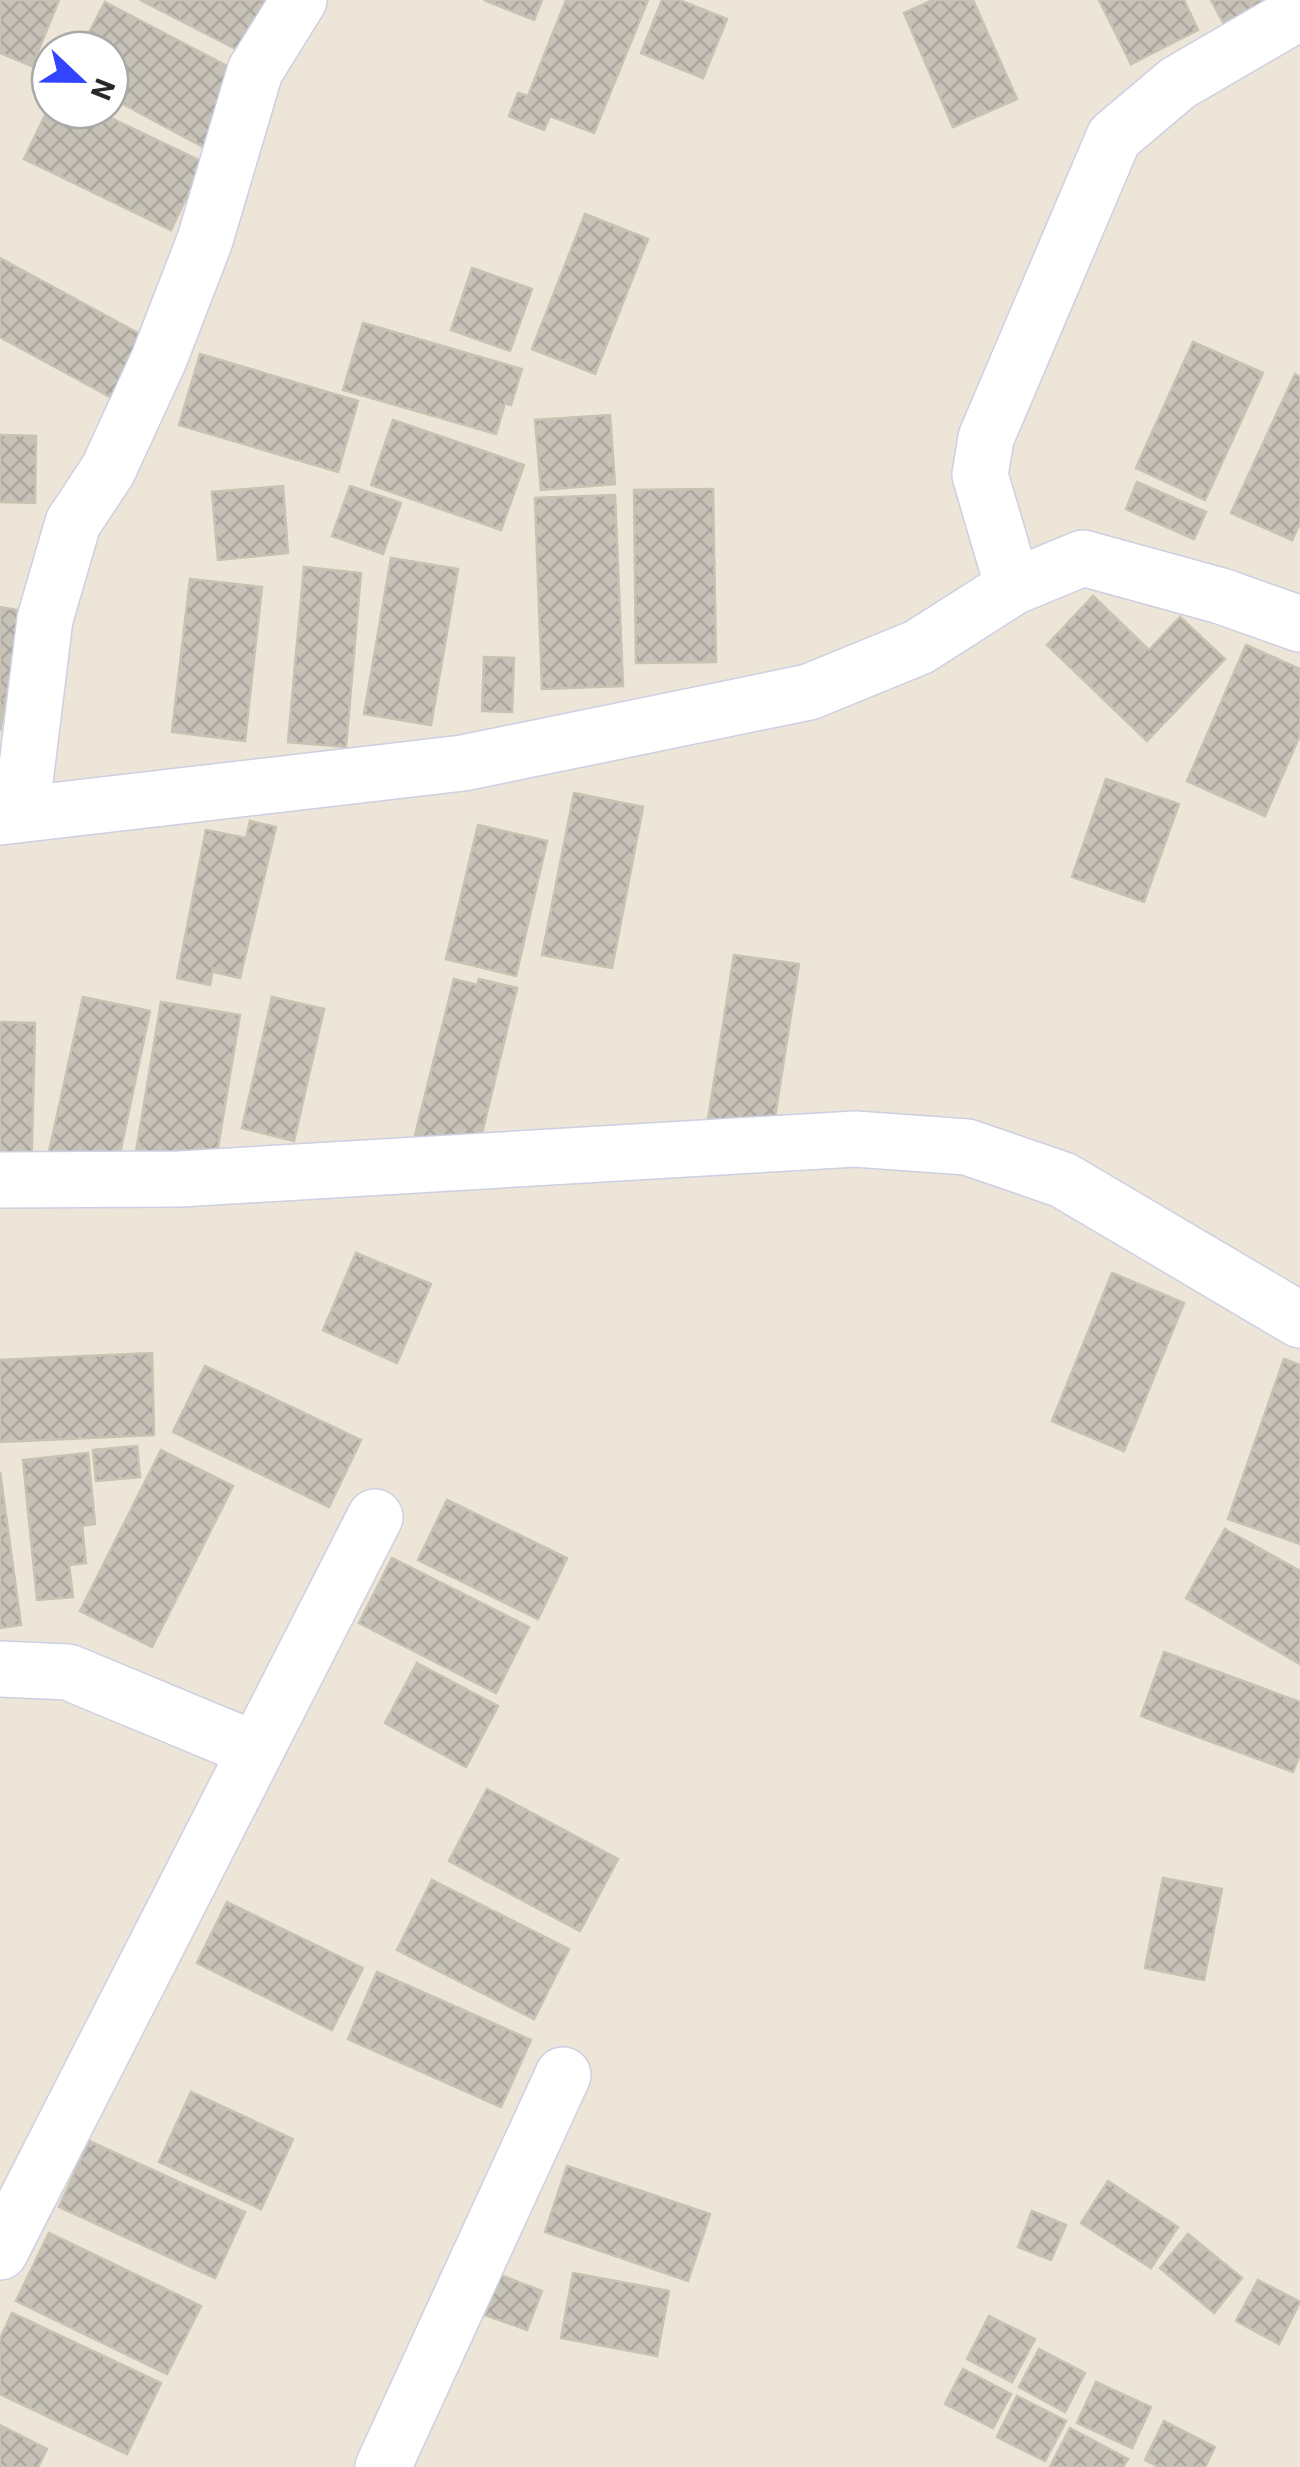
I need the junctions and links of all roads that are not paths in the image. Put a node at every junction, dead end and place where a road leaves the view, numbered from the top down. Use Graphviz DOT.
graph roads {
  1 [pos="298,0"];
  2 [pos="1300,12"];
  3 [pos="1012,587"];
  4 [pos="1300,624"];
  5 [pos="10,815"];
  6 [pos="0,1180"];
  7 [pos="1300,1320"];
  8 [pos="375,1517"];
  9 [pos="0,1669"];
  10 [pos="256,1750"];
  11 [pos="563,2075"];
  12 [pos="0,2252"];
  13 [pos="383,2467"];
  1 -- 5 [label="street"];
  2 -- 3 [label="street"];
  3 -- 4 [label="street"];
  3 -- 5 [label="street"];
  6 -- 7 [label="street"];
  8 -- 10 [label="street"];
  9 -- 10 [label="street"];
  10 -- 12 [label="street"];
  11 -- 13 [label="street"];
}
